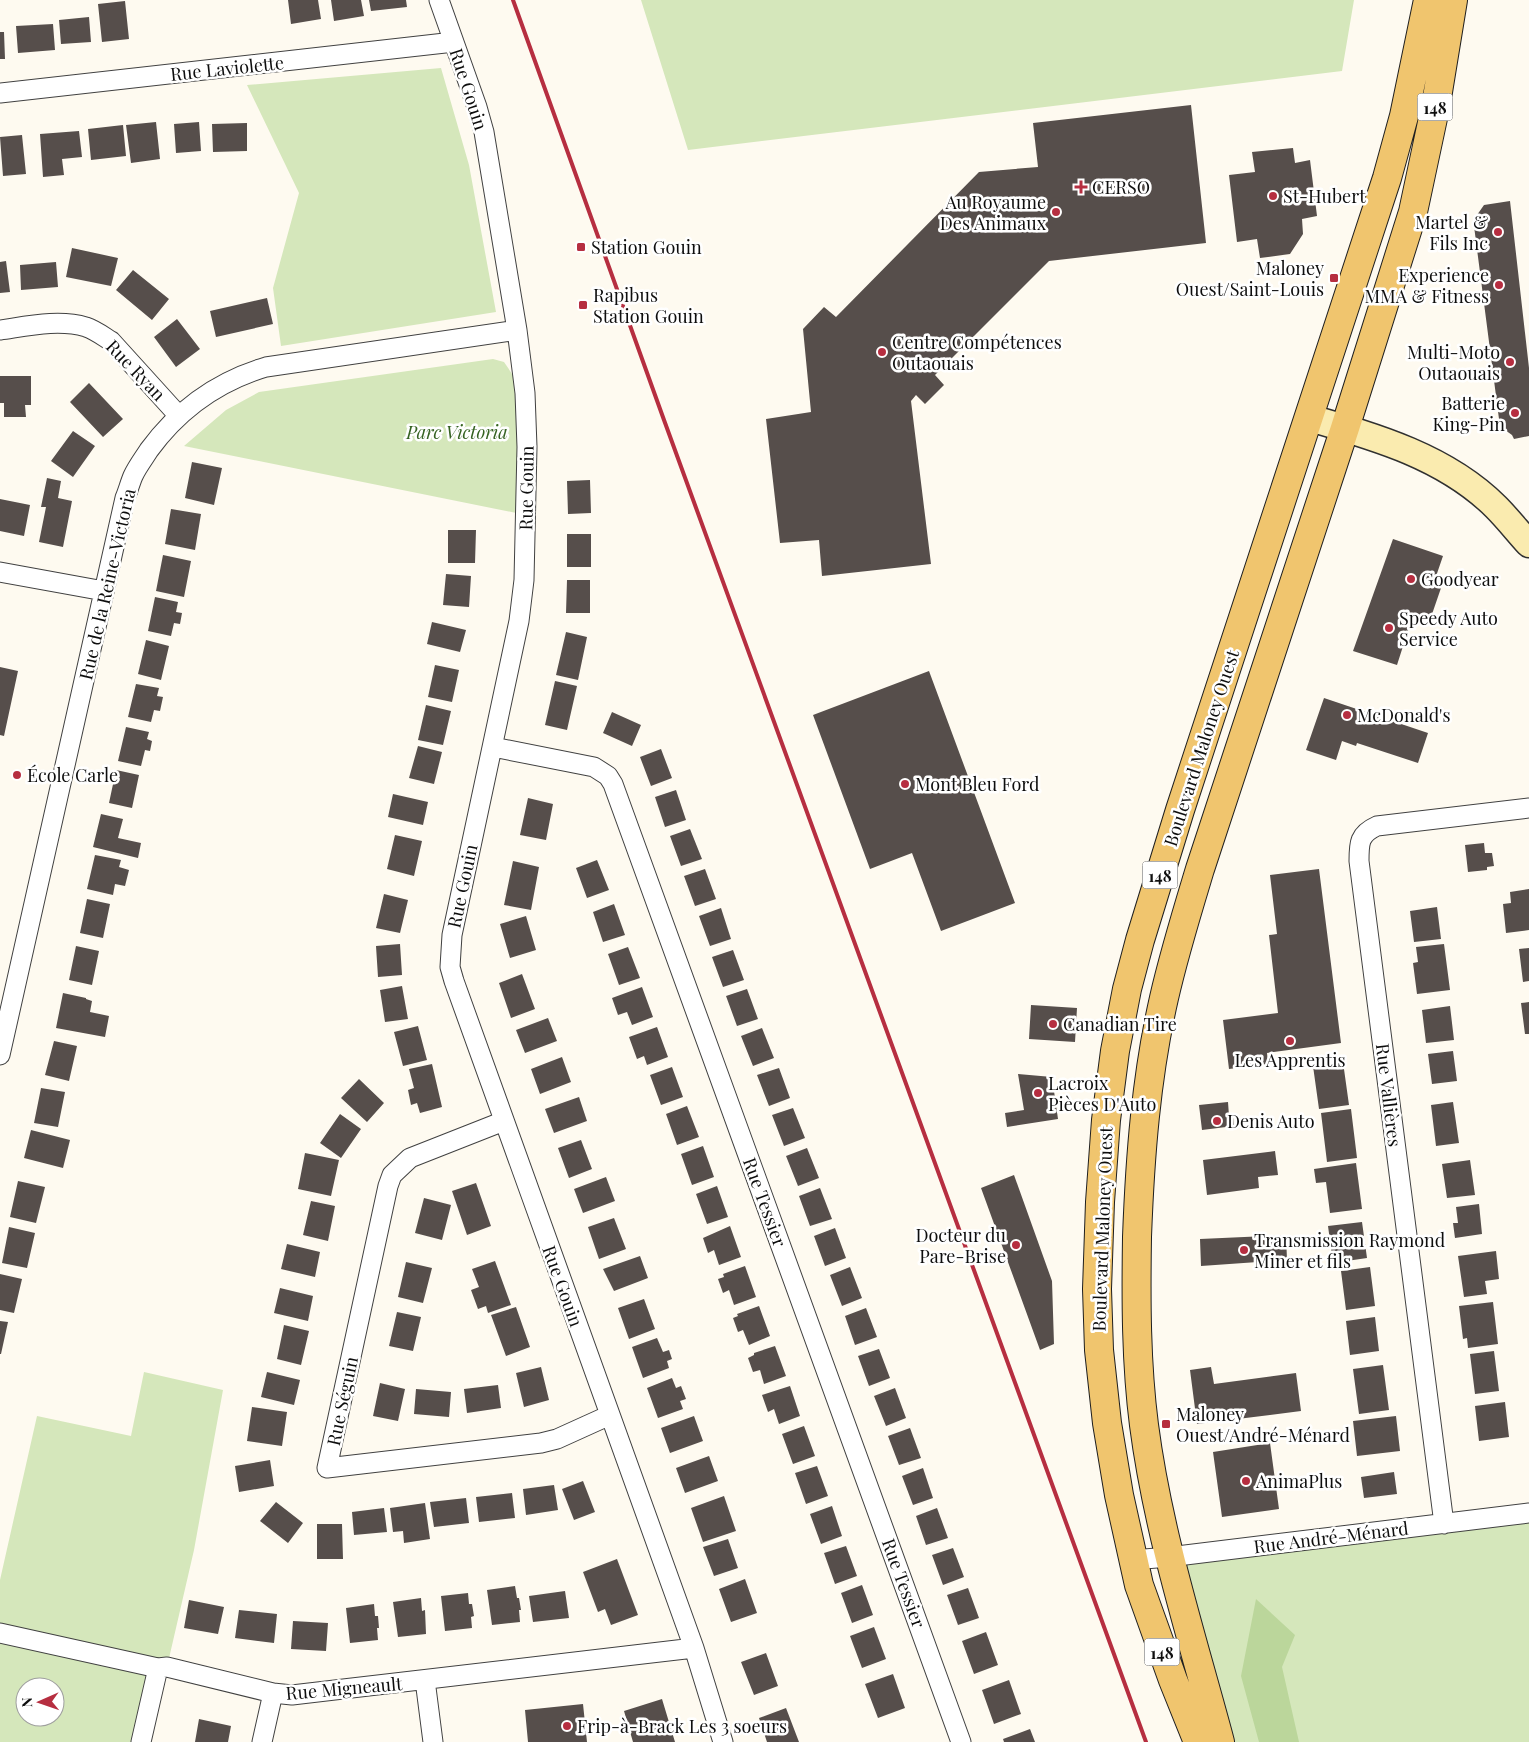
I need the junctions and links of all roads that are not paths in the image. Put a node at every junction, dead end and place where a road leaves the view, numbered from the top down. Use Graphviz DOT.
graph roads {
  1 [pos="439,0"];
  2 [pos="1428,0"];
  3 [pos="1453,0"];
  4 [pos="454,42"];
  5 [pos="0,93"];
  6 [pos="0,330"];
  7 [pos="517,330"];
  8 [pos="179,416"];
  9 [pos="1310,418"];
  10 [pos="1345,428"];
  11 [pos="1529,544"];
  12 [pos="0,572"];
  13 [pos="104,591"];
  14 [pos="493,747"];
  15 [pos="1529,808"];
  16 [pos="4,1014"];
  17 [pos="0,1055"];
  18 [pos="504,1121"];
  19 [pos="610,1415"];
  20 [pos="1529,1513"];
  21 [pos="1444,1524"];
  22 [pos="1170,1557"];
  23 [pos="1132,1560"];
  24 [pos="0,1633"];
  25 [pos="694,1648"];
  26 [pos="158,1668"];
  27 [pos="425,1680"];
  28 [pos="272,1693"];
  29 [pos="141,1742"];
  30 [pos="262,1742"];
  31 [pos="433,1742"];
  32 [pos="723,1742"];
  33 [pos="962,1742"];
  34 [pos="1198,1742"];
  35 [pos="1220,1742"];
  1 -- 4 [label="street, Rue Gouin"];
  2 -- 9 [label="main road, Boulevard Maloney Ouest / 148"];
  3 -- 10 [label="main road, Boulevard Maloney Ouest / 148"];
  4 -- 5 [label="street, Rue Laviolette"];
  4 -- 7 [label="street, Rue Gouin"];
  6 -- 8 [label="street, Rue Ryan"];
  7 -- 8 [label="street, Rue de la Reine-Victoria"];
  7 -- 14 [label="street, Rue Gouin"];
  8 -- 13 [label="street, Rue de la Reine-Victoria"];
  9 -- 10 [label="street"];
  9 -- 23 [label="main road, Boulevard Maloney Ouest / 148"];
  10 -- 11 [label="street"];
  10 -- 22 [label="main road, Boulevard Maloney Ouest / 148"];
  12 -- 13 [label="street"];
  13 -- 16 [label="street, Rue de la Reine-Victoria"];
  14 -- 18 [label="street, Rue Gouin"];
  14 -- 33 [label="street, Rue Tessier"];
  15 -- 21 [label="street, Rue Vallières"];
  16 -- 17 [label="street, Rue de la Reine-Victoria"];
  18 -- 19 [label="street, Rue Gouin"];
  18 -- 19 [label="street, Rue Séguin"];
  19 -- 25 [label="street, Rue Gouin"];
  20 -- 21 [label="street, Rue André-Ménard"];
  21 -- 22 [label="street, Rue André-Ménard"];
  22 -- 23 [label="street, Rue André-Ménard"];
  22 -- 35 [label="main road, Boulevard Maloney Ouest / 148"];
  23 -- 34 [label="main road, Boulevard Maloney Ouest / 148"];
  24 -- 26 [label="street, Rue Migneault"];
  25 -- 27 [label="street, Rue Migneault"];
  25 -- 32 [label="street, Rue Gouin"];
  26 -- 28 [label="street, Rue Migneault"];
  26 -- 29 [label="street"];
  27 -- 28 [label="street, Rue Migneault"];
  27 -- 31 [label="street"];
  28 -- 30 [label="street"];
}
